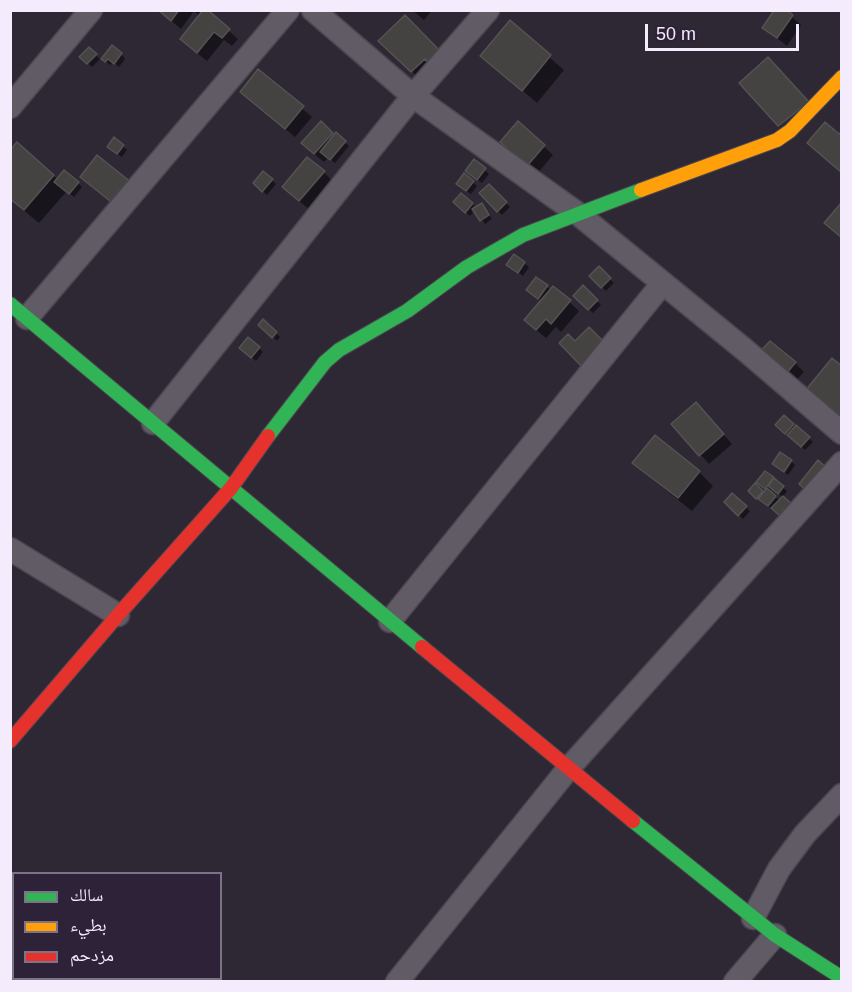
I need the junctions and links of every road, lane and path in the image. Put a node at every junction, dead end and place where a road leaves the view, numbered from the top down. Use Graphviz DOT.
graph roads {
  1 [pos="91,10"];
  2 [pos="288,10"];
  3 [pos="313,10"];
  4 [pos="488,10"];
  5 [pos="842,77"];
  6 [pos="413,96"];
  7 [pos="10,107"];
  8 [pos="577,213"];
  9 [pos="662,284"];
  10 [pos="19,311"];
  11 [pos="153,423"];
  12 [pos="842,433"];
  13 [pos="842,463"];
  14 [pos="231,488"];
  15 [pos="10,549"];
  16 [pos="118,615"];
  17 [pos="390,621"];
  18 [pos="10,741"];
  19 [pos="568,769"];
  20 [pos="842,795"];
  21 [pos="753,918"];
  22 [pos="775,936"];
  23 [pos="842,978"];
  24 [pos="397,981"];
  25 [pos="735,981"];
  1 -- 7 [label="street"];
  2 -- 10 [label="street"];
  3 -- 6 [label="street"];
  4 -- 6 [label="street"];
  5 -- 8 [label="street"];
  6 -- 8 [label="street"];
  6 -- 11 [label="street"];
  8 -- 9 [label="street"];
  8 -- 14 [label="street"];
  9 -- 12 [label="street"];
  9 -- 17 [label="street"];
  10 -- 11 [label="street"];
  11 -- 14 [label="street"];
  13 -- 19 [label="street"];
  14 -- 16 [label="street"];
  14 -- 17 [label="street"];
  15 -- 16 [label="street"];
  16 -- 18 [label="street"];
  17 -- 19 [label="street"];
  19 -- 21 [label="street"];
  19 -- 24 [label="street"];
  20 -- 21 [label="street"];
  21 -- 22 [label="street"];
  22 -- 23 [label="street"];
  22 -- 25 [label="street"];
}
